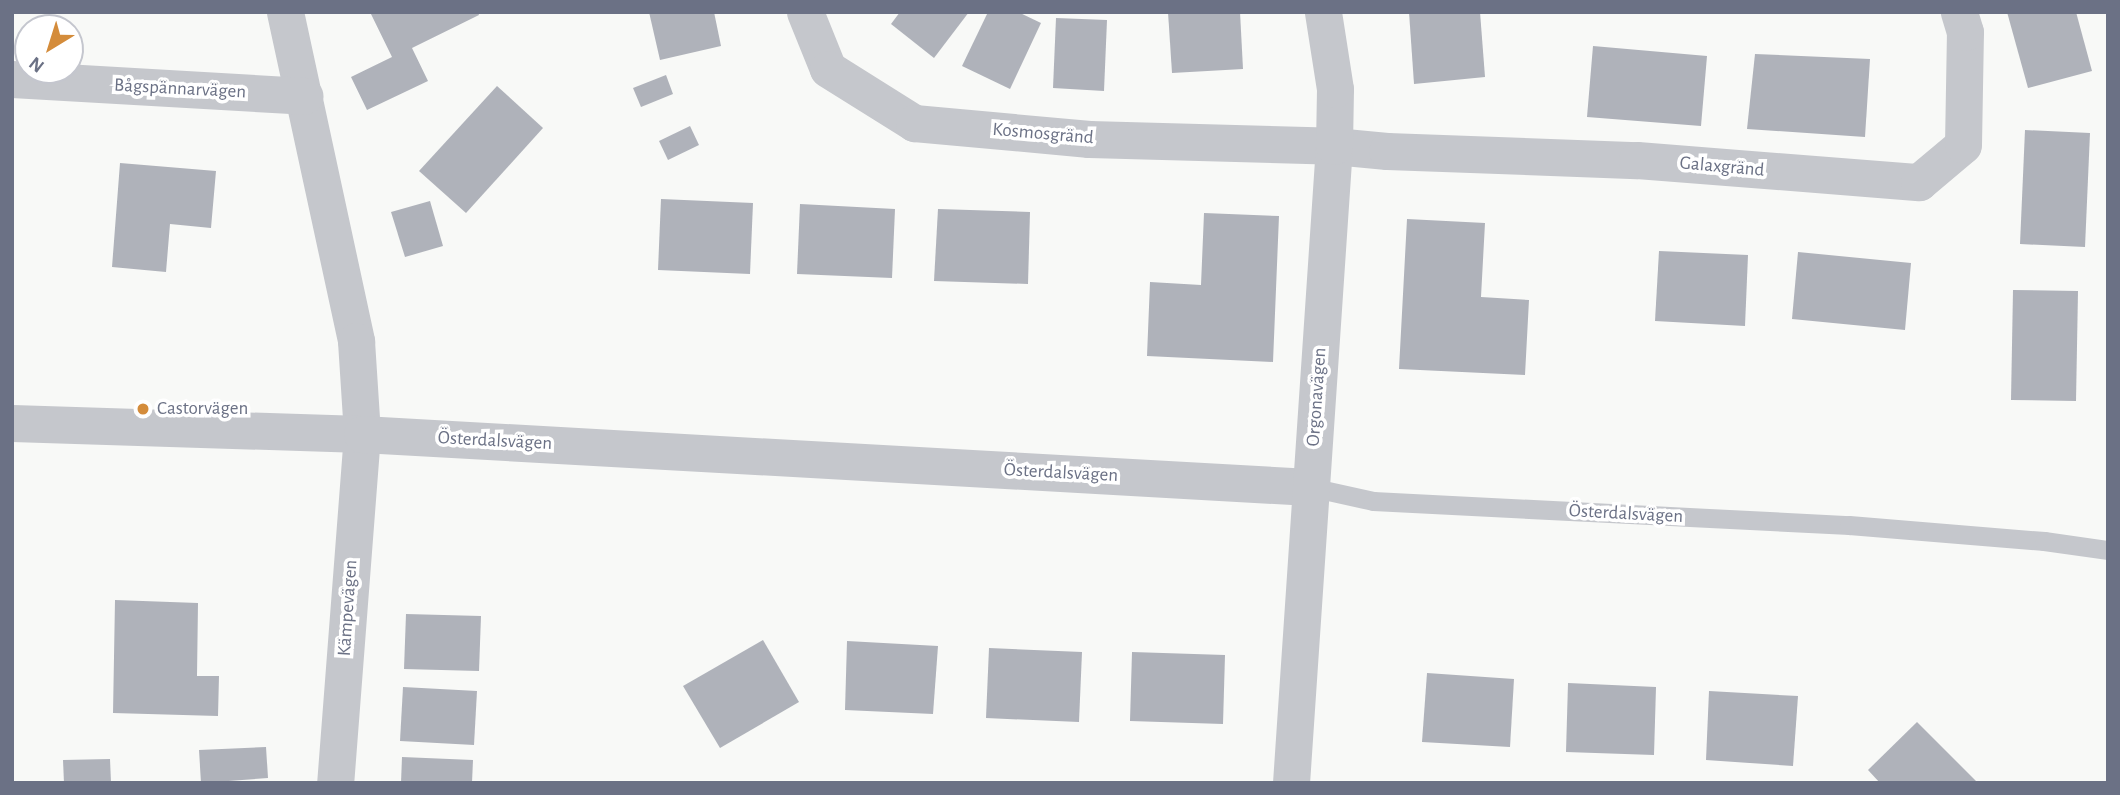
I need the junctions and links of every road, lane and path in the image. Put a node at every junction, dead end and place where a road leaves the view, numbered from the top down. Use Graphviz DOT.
graph roads {
  1 [pos="285,12"];
  2 [pos="805,12"];
  3 [pos="1323,12"];
  4 [pos="1959,12"];
  5 [pos="12,79"];
  6 [pos="305,96"];
  7 [pos="1334,146"];
  8 [pos="12,423"];
  9 [pos="362,433"];
  10 [pos="1310,487"];
  11 [pos="2108,550"];
  12 [pos="335,783"];
  13 [pos="1291,783"];
  1 -- 6 [label="street"];
  2 -- 7 [label="street, Kosmosgränd"];
  3 -- 7 [label="street, Orgonavägen"];
  4 -- 7 [label="street, Galaxgränd"];
  5 -- 6 [label="street, Bågspännarvägen"];
  6 -- 9 [label="street"];
  7 -- 10 [label="street, Orgonavägen"];
  8 -- 9 [label="street, Österdalsvägen"];
  9 -- 10 [label="street, Österdalsvägen"];
  9 -- 12 [label="street, Kämpevägen"];
  10 -- 11 [label="lane, Österdalsvägen"];
  10 -- 13 [label="street, Orgonavägen"];
}
